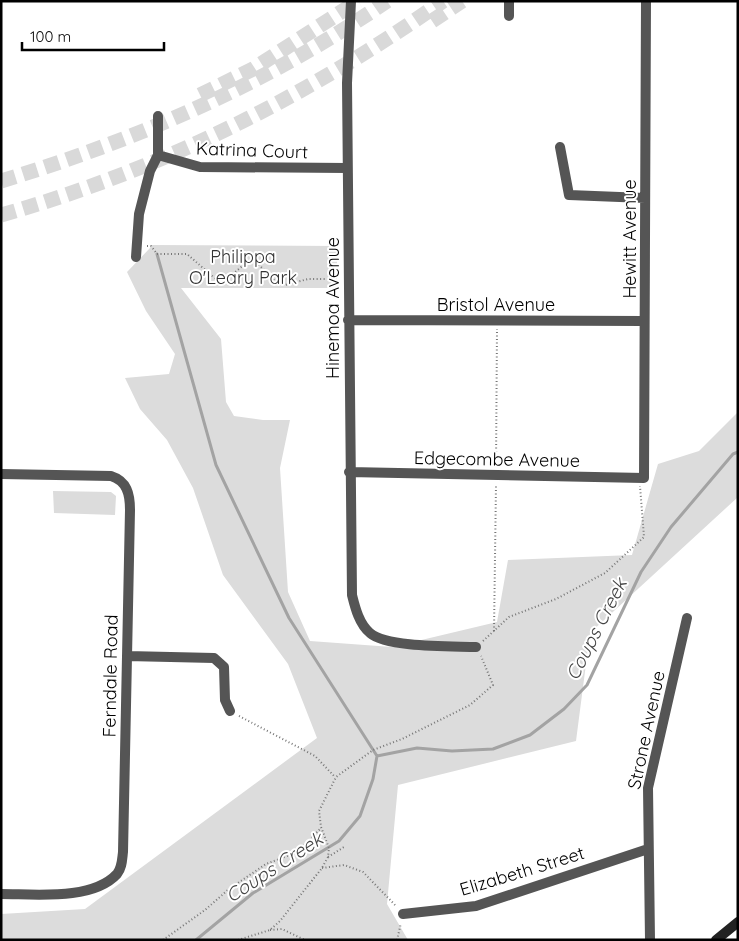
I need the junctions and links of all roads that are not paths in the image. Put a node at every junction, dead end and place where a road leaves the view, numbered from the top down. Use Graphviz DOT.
graph roads {
  1 [pos="351,1"];
  2 [pos="509,1"];
  3 [pos="646,1"];
  4 [pos="509,16"];
  5 [pos="158,116"];
  6 [pos="560,147"];
  7 [pos="158,154"];
  8 [pos="347,168"];
  9 [pos="645,198"];
  10 [pos="136,257"];
  11 [pos="348,320"];
  12 [pos="644,321"];
  13 [pos="349,472"];
  14 [pos="1,474"];
  15 [pos="644,478"];
  16 [pos="686,618"];
  17 [pos="476,647"];
  18 [pos="127,656"];
  19 [pos="230,711"];
  20 [pos="648,849"];
  21 [pos="1,894"];
  22 [pos="403,914"];
  23 [pos="738,922"];
  24 [pos="650,940"];
  25 [pos="716,940"];
  1 -- 8 [label="street, Hinemoa Avenue"];
  2 -- 4 [label="street"];
  3 -- 9 [label="street, Hewitt Avenue"];
  5 -- 7 [label="street"];
  6 -- 9 [label="street"];
  7 -- 8 [label="street, Katrina Court"];
  7 -- 10 [label="street"];
  8 -- 11 [label="street, Hinemoa Avenue"];
  9 -- 12 [label="street, Hewitt Avenue"];
  11 -- 12 [label="street, Bristol Avenue"];
  11 -- 13 [label="street, Hinemoa Avenue"];
  12 -- 15 [label="street, Hewitt Avenue"];
  13 -- 15 [label="street, Edgecombe Avenue"];
  13 -- 17 [label="street, Hinemoa Avenue"];
  14 -- 18 [label="street, Ferndale Road"];
  16 -- 20 [label="street, Strone Avenue"];
  18 -- 19 [label="street"];
  18 -- 21 [label="street, Ferndale Road"];
  20 -- 22 [label="street, Elizabeth Street"];
  20 -- 24 [label="street, Strone Avenue"];
  23 -- 25 [label="main road"];
}
